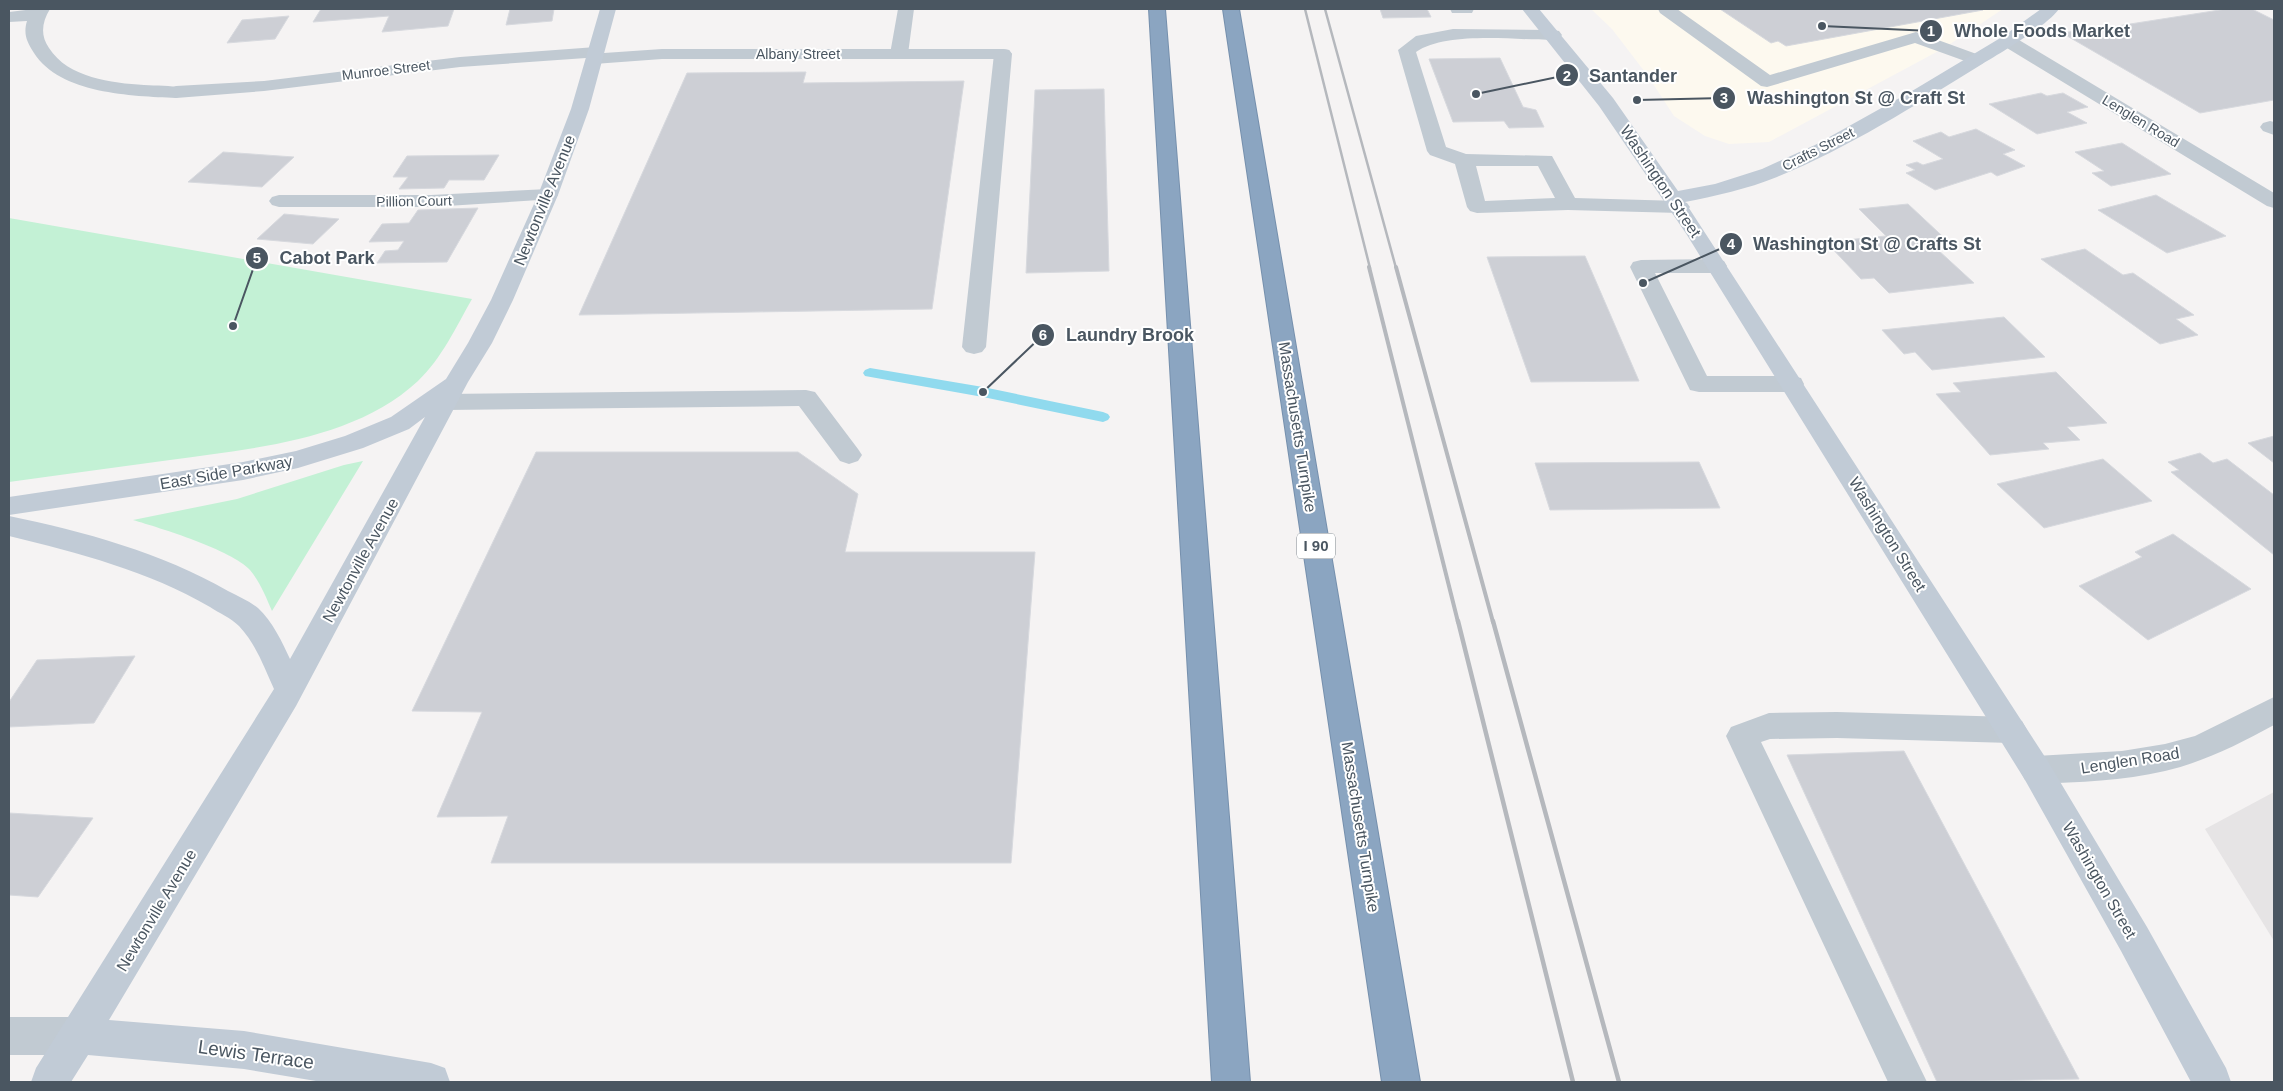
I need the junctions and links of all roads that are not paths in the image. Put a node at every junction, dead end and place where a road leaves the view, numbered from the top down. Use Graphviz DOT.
graph roads {
  1 [pos="608,9"];
  2 [pos="906,9"];
  3 [pos="1158,9"];
  4 [pos="1232,9"];
  5 [pos="1458,9"];
  6 [pos="1466,9"];
  7 [pos="1530,9"];
  8 [pos="1666,9"];
  9 [pos="2051,9"];
  10 [pos="40,12"];
  11 [pos="9,17"];
  12 [pos="1553,35"];
  13 [pos="2008,41"];
  14 [pos="899,54"];
  15 [pos="595,55"];
  16 [pos="1976,60"];
  17 [pos="1464,160"];
  18 [pos="548,195"];
  19 [pos="280,201"];
  20 [pos="2274,202"];
  21 [pos="1677,203"];
  22 [pos="1568,204"];
  23 [pos="1716,266"];
  24 [pos="974,347"];
  25 [pos="1792,384"];
  26 [pos="451,392"];
  27 [pos="849,455"];
  28 [pos="9,506"];
  29 [pos="9,526"];
  30 [pos="288,690"];
  31 [pos="2274,710"];
  32 [pos="2011,730"];
  33 [pos="2036,770"];
  34 [pos="9,1036"];
  35 [pos="80,1036"];
  36 [pos="50,1082"];
  37 [pos="431,1082"];
  38 [pos="1231,1082"];
  39 [pos="1401,1082"];
  40 [pos="1908,1082"];
  41 [pos="2212,1082"];
  1 -- 15 [label="main road, Newtonville Avenue"];
  2 -- 14 [label="street"];
  3 -- 38 [label="highway"];
  4 -- 39 [label="highway, Massachusetts Turnpike / I 90"];
  5 -- 6 [label="street"];
  7 -- 12 [label="main road, Washington Street"];
  8 -- 16 [label="street"];
  9 -- 13 [label="main road, Crafts Street"];
  10 -- 11 [label="street"];
  10 -- 15 [label="street, Munroe Street"];
  12 -- 17 [label="street"];
  12 -- 21 [label="main road, Washington Street"];
  13 -- 16 [label="main road, Crafts Street"];
  13 -- 20 [label="street, Lenglen Road"];
  14 -- 15 [label="street, Albany Street"];
  14 -- 24 [label="street, Albany Street"];
  15 -- 18 [label="main road, Newtonville Avenue"];
  16 -- 21 [label="main road, Crafts Street"];
  17 -- 22 [label="street"];
  17 -- 22 [label="street"];
  18 -- 19 [label="street, Pillion Court"];
  18 -- 26 [label="main road, Newtonville Avenue"];
  21 -- 22 [label="street"];
  21 -- 23 [label="main road, Washington Street"];
  23 -- 25 [label="main road, Washington Street"];
  23 -- 25 [label="street"];
  25 -- 32 [label="main road, Washington Street"];
  26 -- 27 [label="street"];
  26 -- 28 [label="main road, East Side Parkway"];
  26 -- 30 [label="main road, Newtonville Avenue"];
  29 -- 30 [label="main road"];
  30 -- 35 [label="main road, Newtonville Avenue"];
  31 -- 33 [label="street, Lenglen Road"];
  32 -- 33 [label="main road, Washington Street"];
  32 -- 40 [label="street"];
  33 -- 41 [label="main road, Washington Street"];
  34 -- 35 [label="street"];
  35 -- 36 [label="main road, Newtonville Avenue"];
  35 -- 37 [label="main road, Lewis Terrace"];
}
